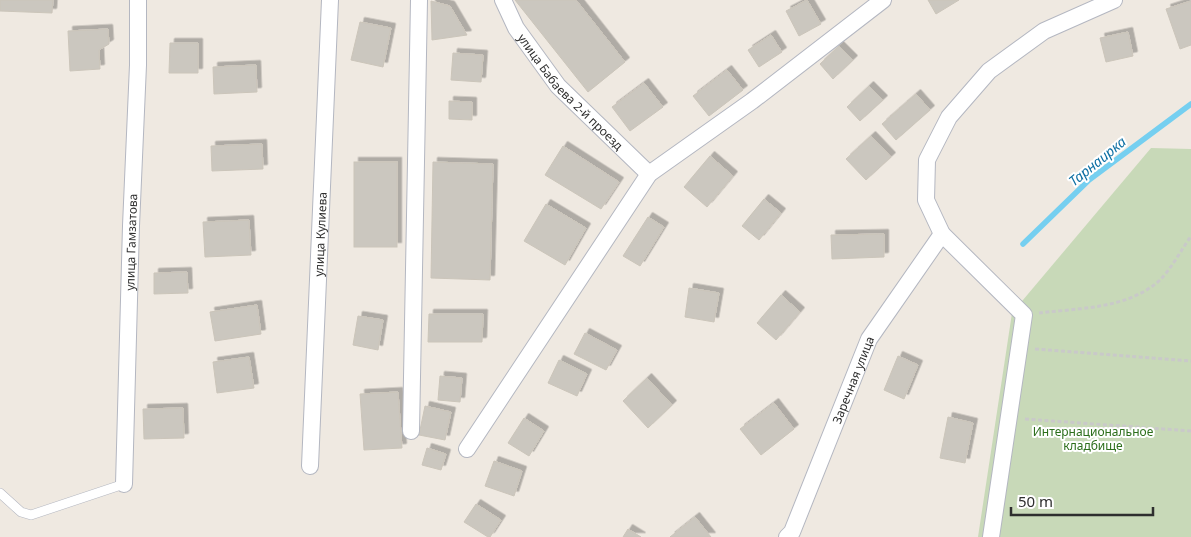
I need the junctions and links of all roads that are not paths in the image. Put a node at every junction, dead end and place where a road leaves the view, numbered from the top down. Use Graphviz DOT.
graph roads {
  1 [pos="138,0"];
  2 [pos="330,0"];
  3 [pos="419,0"];
  4 [pos="503,0"];
  5 [pos="883,0"];
  6 [pos="1114,0"];
  7 [pos="649,174"];
  8 [pos="942,234"];
  9 [pos="411,431"];
  10 [pos="467,449"];
  11 [pos="310,466"];
  12 [pos="124,484"];
  13 [pos="0,493"];
  14 [pos="787,537"];
  15 [pos="991,537"];
  1 -- 12 [label="street, улица Гамзатова"];
  2 -- 11 [label="street, улица Кулиева"];
  3 -- 9 [label="street"];
  4 -- 7 [label="street, улица Бабаева 2-й проезд"];
  5 -- 7 [label="street"];
  6 -- 8 [label="street"];
  7 -- 10 [label="street"];
  8 -- 14 [label="street, Заречная улица"];
  8 -- 15 [label="street"];
  12 -- 13 [label="lane"];
}
